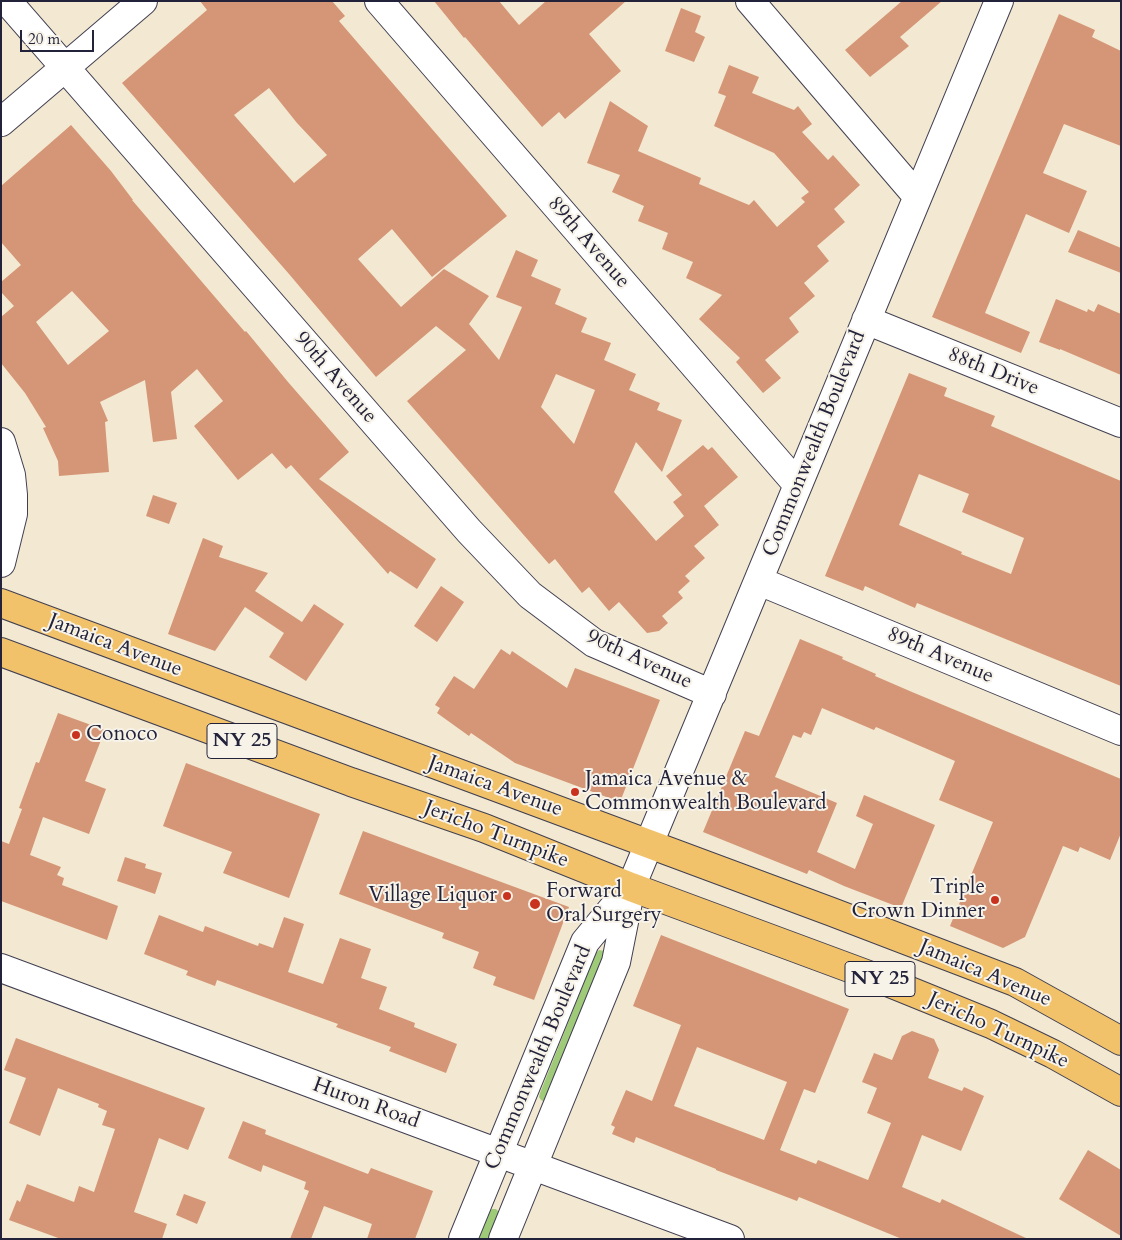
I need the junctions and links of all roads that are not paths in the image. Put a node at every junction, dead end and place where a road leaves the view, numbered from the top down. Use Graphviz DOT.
graph roads {
  1 [pos="7,1"];
  2 [pos="143,1"];
  3 [pos="379,1"];
  4 [pos="750,1"];
  5 [pos="998,1"];
  6 [pos="65,69"];
  7 [pos="1,122"];
  8 [pos="917,196"];
  9 [pos="866,320"];
  10 [pos="1121,424"];
  11 [pos="1,442"];
  12 [pos="797,484"];
  13 [pos="1,563"];
  14 [pos="759,581"];
  15 [pos="1,603"];
  16 [pos="1,652"];
  17 [pos="712,694"];
  18 [pos="1121,731"];
  19 [pos="649,844"];
  20 [pos="631,886"];
  21 [pos="1,968"];
  22 [pos="1121,1040"];
  23 [pos="1121,1092"];
  24 [pos="498,1153"];
  25 [pos="533,1166"];
  26 [pos="463,1239"];
  27 [pos="503,1239"];
  28 [pos="730,1239"];
  1 -- 6 [label="street, 90th Avenue"];
  2 -- 6 [label="street"];
  3 -- 12 [label="street, 89th Avenue"];
  4 -- 8 [label="street"];
  5 -- 8 [label="street, Commonwealth Boulevard"];
  6 -- 7 [label="street"];
  6 -- 17 [label="street, 90th Avenue"];
  8 -- 9 [label="street, Commonwealth Boulevard"];
  9 -- 10 [label="street, 88th Drive"];
  9 -- 12 [label="street, Commonwealth Boulevard"];
  11 -- 13 [label="street"];
  12 -- 14 [label="street, Commonwealth Boulevard"];
  14 -- 17 [label="street, Commonwealth Boulevard"];
  14 -- 18 [label="street, 89th Avenue"];
  15 -- 19 [label="main road, Jamaica Avenue / NY 25"];
  16 -- 20 [label="main road, Jericho Turnpike / NY 25"];
  17 -- 19 [label="street, Commonwealth Boulevard"];
  19 -- 20 [label="street, Commonwealth Boulevard"];
  19 -- 22 [label="main road, Jamaica Avenue / NY 25"];
  20 -- 23 [label="main road, Jericho Turnpike / NY 25"];
  20 -- 24 [label="street, Commonwealth Boulevard"];
  20 -- 25 [label="street, Commonwealth Boulevard"];
  21 -- 24 [label="street, Huron Road"];
  24 -- 25 [label="street, Huron Road"];
  24 -- 26 [label="street, Commonwealth Boulevard"];
  25 -- 27 [label="street, Commonwealth Boulevard"];
  25 -- 28 [label="street, Huron Road"];
}
